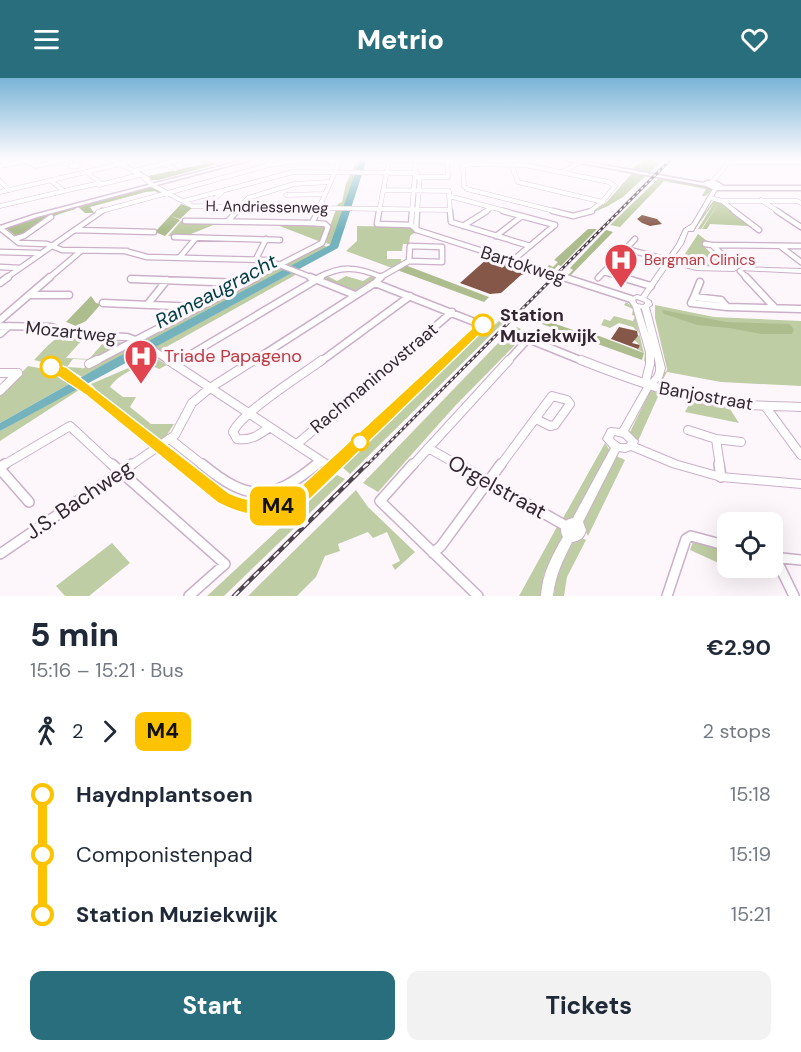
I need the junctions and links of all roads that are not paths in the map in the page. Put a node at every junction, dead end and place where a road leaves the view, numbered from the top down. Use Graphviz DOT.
graph roads {
  1 [pos="2,183"];
  2 [pos="37,183"];
  3 [pos="54,183"];
  4 [pos="101,183"];
  5 [pos="153,183"];
  6 [pos="197,183"];
  7 [pos="248,183"];
  8 [pos="299,183"];
  9 [pos="329,183"];
  10 [pos="385,183"];
  11 [pos="416,183"];
  12 [pos="464,183"];
  13 [pos="522,183"];
  14 [pos="608,183"];
  15 [pos="704,183"];
  16 [pos="714,185"];
  17 [pos="801,188"];
  18 [pos="227,189"];
  19 [pos="9,190"];
  20 [pos="384,190"];
  21 [pos="416,190"];
  22 [pos="64,191"];
  23 [pos="166,191"];
  24 [pos="0,192"];
  25 [pos="324,194"];
  26 [pos="449,194"];
  27 [pos="286,195"];
  28 [pos="711,198"];
  29 [pos="760,200"];
  30 [pos="184,201"];
  31 [pos="722,201"];
  32 [pos="603,202"];
  33 [pos="800,202"];
  34 [pos="0,206"];
  35 [pos="207,206"];
  36 [pos="240,206"];
  37 [pos="319,208"];
  38 [pos="490,208"];
  39 [pos="379,209"];
  40 [pos="415,210"];
  41 [pos="450,210"];
  42 [pos="522,216"];
  43 [pos="51,217"];
  44 [pos="185,221"];
  45 [pos="228,221"];
  46 [pos="312,223"];
  47 [pos="463,226"];
  48 [pos="413,227"];
  49 [pos="801,227"];
  50 [pos="0,228"];
  51 [pos="74,230"];
  52 [pos="759,230"];
  53 [pos="154,232"];
  54 [pos="12,236"];
  55 [pos="496,236"];
  56 [pos="174,237"];
  57 [pos="196,238"];
  58 [pos="266,239"];
  59 [pos="635,239"];
  60 [pos="280,240"];
  61 [pos="450,242"];
  62 [pos="705,244"];
  63 [pos="712,245"];
  64 [pos="54,246"];
  65 [pos="530,246"];
  66 [pos="780,246"];
  67 [pos="801,246"];
  68 [pos="442,247"];
  69 [pos="626,249"];
  70 [pos="81,250"];
  71 [pos="0,252"];
  72 [pos="39,253"];
  73 [pos="180,257"];
  74 [pos="256,259"];
  75 [pos="668,260"];
  76 [pos="409,261"];
  77 [pos="512,261"];
  78 [pos="801,262"];
  79 [pos="282,265"];
  80 [pos="0,267"];
  81 [pos="20,268"];
  82 [pos="738,269"];
  83 [pos="801,271"];
  84 [pos="604,272"];
  85 [pos="381,278"];
  86 [pos="598,278"];
  87 [pos="131,279"];
  88 [pos="167,280"];
  89 [pos="318,280"];
  90 [pos="0,282"];
  91 [pos="700,282"];
  92 [pos="243,283"];
  93 [pos="375,283"];
  94 [pos="651,286"];
  95 [pos="31,294"];
  96 [pos="69,295"];
  97 [pos="355,295"];
  98 [pos="410,296"];
  99 [pos="639,302"];
  100 [pos="103,303"];
  101 [pos="147,305"];
  102 [pos="198,307"];
  103 [pos="775,308"];
  104 [pos="801,309"];
  105 [pos="452,312"];
  106 [pos="0,320"];
  107 [pos="477,323"];
  108 [pos="0,326"];
  109 [pos="9,326"];
  110 [pos="0,334"];
  111 [pos="138,341"];
  112 [pos="89,364"];
  113 [pos="174,364"];
  114 [pos="0,373"];
  115 [pos="649,385"];
  116 [pos="210,388"];
  117 [pos="0,391"];
  118 [pos="764,406"];
  119 [pos="801,407"];
  120 [pos="250,413"];
  121 [pos="536,419"];
  122 [pos="270,427"];
  123 [pos="688,430"];
  124 [pos="623,432"];
  125 [pos="170,439"];
  126 [pos="716,439"];
  127 [pos="741,442"];
  128 [pos="297,444"];
  129 [pos="632,446"];
  130 [pos="616,447"];
  131 [pos="428,448"];
  132 [pos="801,455"];
  133 [pos="0,468"];
  134 [pos="122,471"];
  135 [pos="722,477"];
  136 [pos="489,482"];
  137 [pos="801,484"];
  138 [pos="29,502"];
  139 [pos="570,528"];
  140 [pos="717,543"];
  141 [pos="433,553"];
  142 [pos="0,554"];
  143 [pos="783,558"];
  144 [pos="801,560"];
  145 [pos="783,575"];
  146 [pos="189,596"];
  147 [pos="478,596"];
  148 [pos="547,596"];
  149 [pos="667,596"];
  150 [pos="794,596"];
  1 -- 19 [label="street"];
  2 -- 19 [label="street"];
  3 -- 22 [label="street"];
  4 -- 22 [label="street"];
  5 -- 23 [label="street, H. Andriessenweg"];
  5 -- 50 [label="main road"];
  6 -- 23 [label="street"];
  7 -- 18 [label="street"];
  8 -- 36 [label="street"];
  9 -- 25 [label="street"];
  10 -- 20 [label="street"];
  11 -- 21 [label="street"];
  12 -- 32 [label="street"];
  13 -- 32 [label="street"];
  14 -- 32 [label="street"];
  15 -- 16 [label="main road"];
  16 -- 17 [label="main road"];
  16 -- 28 [label="street"];
  18 -- 30 [label="street"];
  18 -- 35 [label="street"];
  19 -- 24 [label="street"];
  20 -- 21 [label="street"];
  20 -- 39 [label="street"];
  21 -- 26 [label="street"];
  21 -- 40 [label="street"];
  22 -- 34 [label="street"];
  23 -- 30 [label="street, H. Andriessenweg"];
  23 -- 51 [label="street"];
  25 -- 27 [label="street"];
  25 -- 37 [label="street"];
  26 -- 38 [label="street"];
  26 -- 41 [label="street"];
  28 -- 31 [label="street"];
  28 -- 75 [label="street"];
  29 -- 31 [label="street"];
  29 -- 33 [label="street"];
  29 -- 49 [label="street"];
  30 -- 35 [label="street, H. Andriessenweg"];
  31 -- 52 [label="street"];
  35 -- 36 [label="street, H. Andriessenweg"];
  36 -- 37 [label="street, H. Andriessenweg"];
  36 -- 45 [label="street"];
  37 -- 39 [label="street, H. Andriessenweg"];
  37 -- 46 [label="street"];
  38 -- 42 [label="street"];
  38 -- 47 [label="street"];
  39 -- 40 [label="street, H. Andriessenweg"];
  39 -- 48 [label="street, Bartokweg"];
  40 -- 41 [label="street, H. Andriessenweg"];
  40 -- 48 [label="street"];
  41 -- 47 [label="street"];
  42 -- 55 [label="street"];
  42 -- 65 [label="street"];
  43 -- 54 [label="street"];
  44 -- 45 [label="street"];
  45 -- 46 [label="street"];
  46 -- 79 [label="street"];
  47 -- 55 [label="street"];
  48 -- 61 [label="street, Bartokweg"];
  50 -- 54 [label="street"];
  51 -- 53 [label="street"];
  51 -- 64 [label="street"];
  54 -- 64 [label="street"];
  55 -- 65 [label="street"];
  56 -- 57 [label="street"];
  57 -- 58 [label="street"];
  57 -- 73 [label="street"];
  58 -- 60 [label="street"];
  58 -- 74 [label="street"];
  59 -- 69 [label="street"];
  61 -- 68 [label="street"];
  61 -- 77 [label="street, Bartokweg"];
  62 -- 63 [label="street"];
  63 -- 66 [label="street"];
  63 -- 82 [label="street"];
  64 -- 70 [label="street"];
  64 -- 72 [label="street"];
  65 -- 77 [label="street"];
  66 -- 67 [label="street"];
  66 -- 78 [label="street"];
  68 -- 76 [label="street"];
  68 -- 76 [label="street"];
  69 -- 75 [label="street"];
  69 -- 84 [label="street"];
  70 -- 73 [label="street"];
  70 -- 95 [label="street"];
  71 -- 72 [label="street"];
  72 -- 81 [label="street"];
  73 -- 74 [label="street"];
  74 -- 79 [label="street"];
  75 -- 82 [label="street"];
  75 -- 94 [label="street"];
  76 -- 85 [label="street"];
  77 -- 99 [label="street, Bartokweg"];
  79 -- 89 [label="street"];
  79 -- 92 [label="street"];
  80 -- 81 [label="street"];
  81 -- 90 [label="street"];
  82 -- 83 [label="street"];
  82 -- 103 [label="street"];
  84 -- 86 [label="street"];
  84 -- 94 [label="street"];
  85 -- 89 [label="street"];
  85 -- 93 [label="street"];
  87 -- 88 [label="street"];
  88 -- 92 [label="street"];
  88 -- 101 [label="street"];
  89 -- 97 [label="street"];
  89 -- 113 [label="street"];
  91 -- 103 [label="street"];
  92 -- 102 [label="street"];
  93 -- 97 [label="street"];
  93 -- 98 [label="street"];
  94 -- 99 [label="street"];
  95 -- 96 [label="street"];
  95 -- 106 [label="street"];
  97 -- 116 [label="street"];
  98 -- 105 [label="street"];
  98 -- 120 [label="street"];
  99 -- 115 [label="street"];
  100 -- 101 [label="street"];
  101 -- 102 [label="street"];
  102 -- 111 [label="street"];
  103 -- 104 [label="street"];
  105 -- 107 [label="street"];
  105 -- 128 [label="street, Rachmaninovstraat"];
  108 -- 109 [label="street, Mozartweg"];
  109 -- 110 [label="street"];
  109 -- 111 [label="street, Mozartweg"];
  111 -- 112 [label="street"];
  111 -- 113 [label="street"];
  113 -- 116 [label="street"];
  114 -- 117 [label="street"];
  115 -- 118 [label="street, Banjostraat"];
  115 -- 124 [label="street"];
  115 -- 131 [label="street, Banjostraat"];
  116 -- 120 [label="street"];
  116 -- 125 [label="street"];
  118 -- 119 [label="street, Banjostraat"];
  118 -- 132 [label="street"];
  120 -- 122 [label="street"];
  120 -- 122 [label="street"];
  121 -- 121 [label="street"];
  121 -- 136 [label="street"];
  122 -- 128 [label="street"];
  123 -- 126 [label="street"];
  124 -- 129 [label="street"];
  124 -- 130 [label="street"];
  125 -- 128 [label="street"];
  125 -- 134 [label="street, J.S. Bachweg"];
  126 -- 127 [label="street"];
  126 -- 135 [label="street"];
  129 -- 130 [label="street"];
  129 -- 135 [label="street"];
  130 -- 139 [label="street"];
  131 -- 136 [label="street, Orgelstraat"];
  131 -- 141 [label="street"];
  133 -- 134 [label="street"];
  133 -- 138 [label="street"];
  134 -- 142 [label="street, J.S. Bachweg"];
  134 -- 146 [label="street"];
  135 -- 137 [label="street"];
  136 -- 139 [label="street, Orgelstraat"];
  136 -- 141 [label="street"];
  139 -- 148 [label="street"];
  140 -- 149 [label="street"];
  141 -- 147 [label="street"];
  143 -- 144 [label="street"];
  145 -- 150 [label="street"];
}
